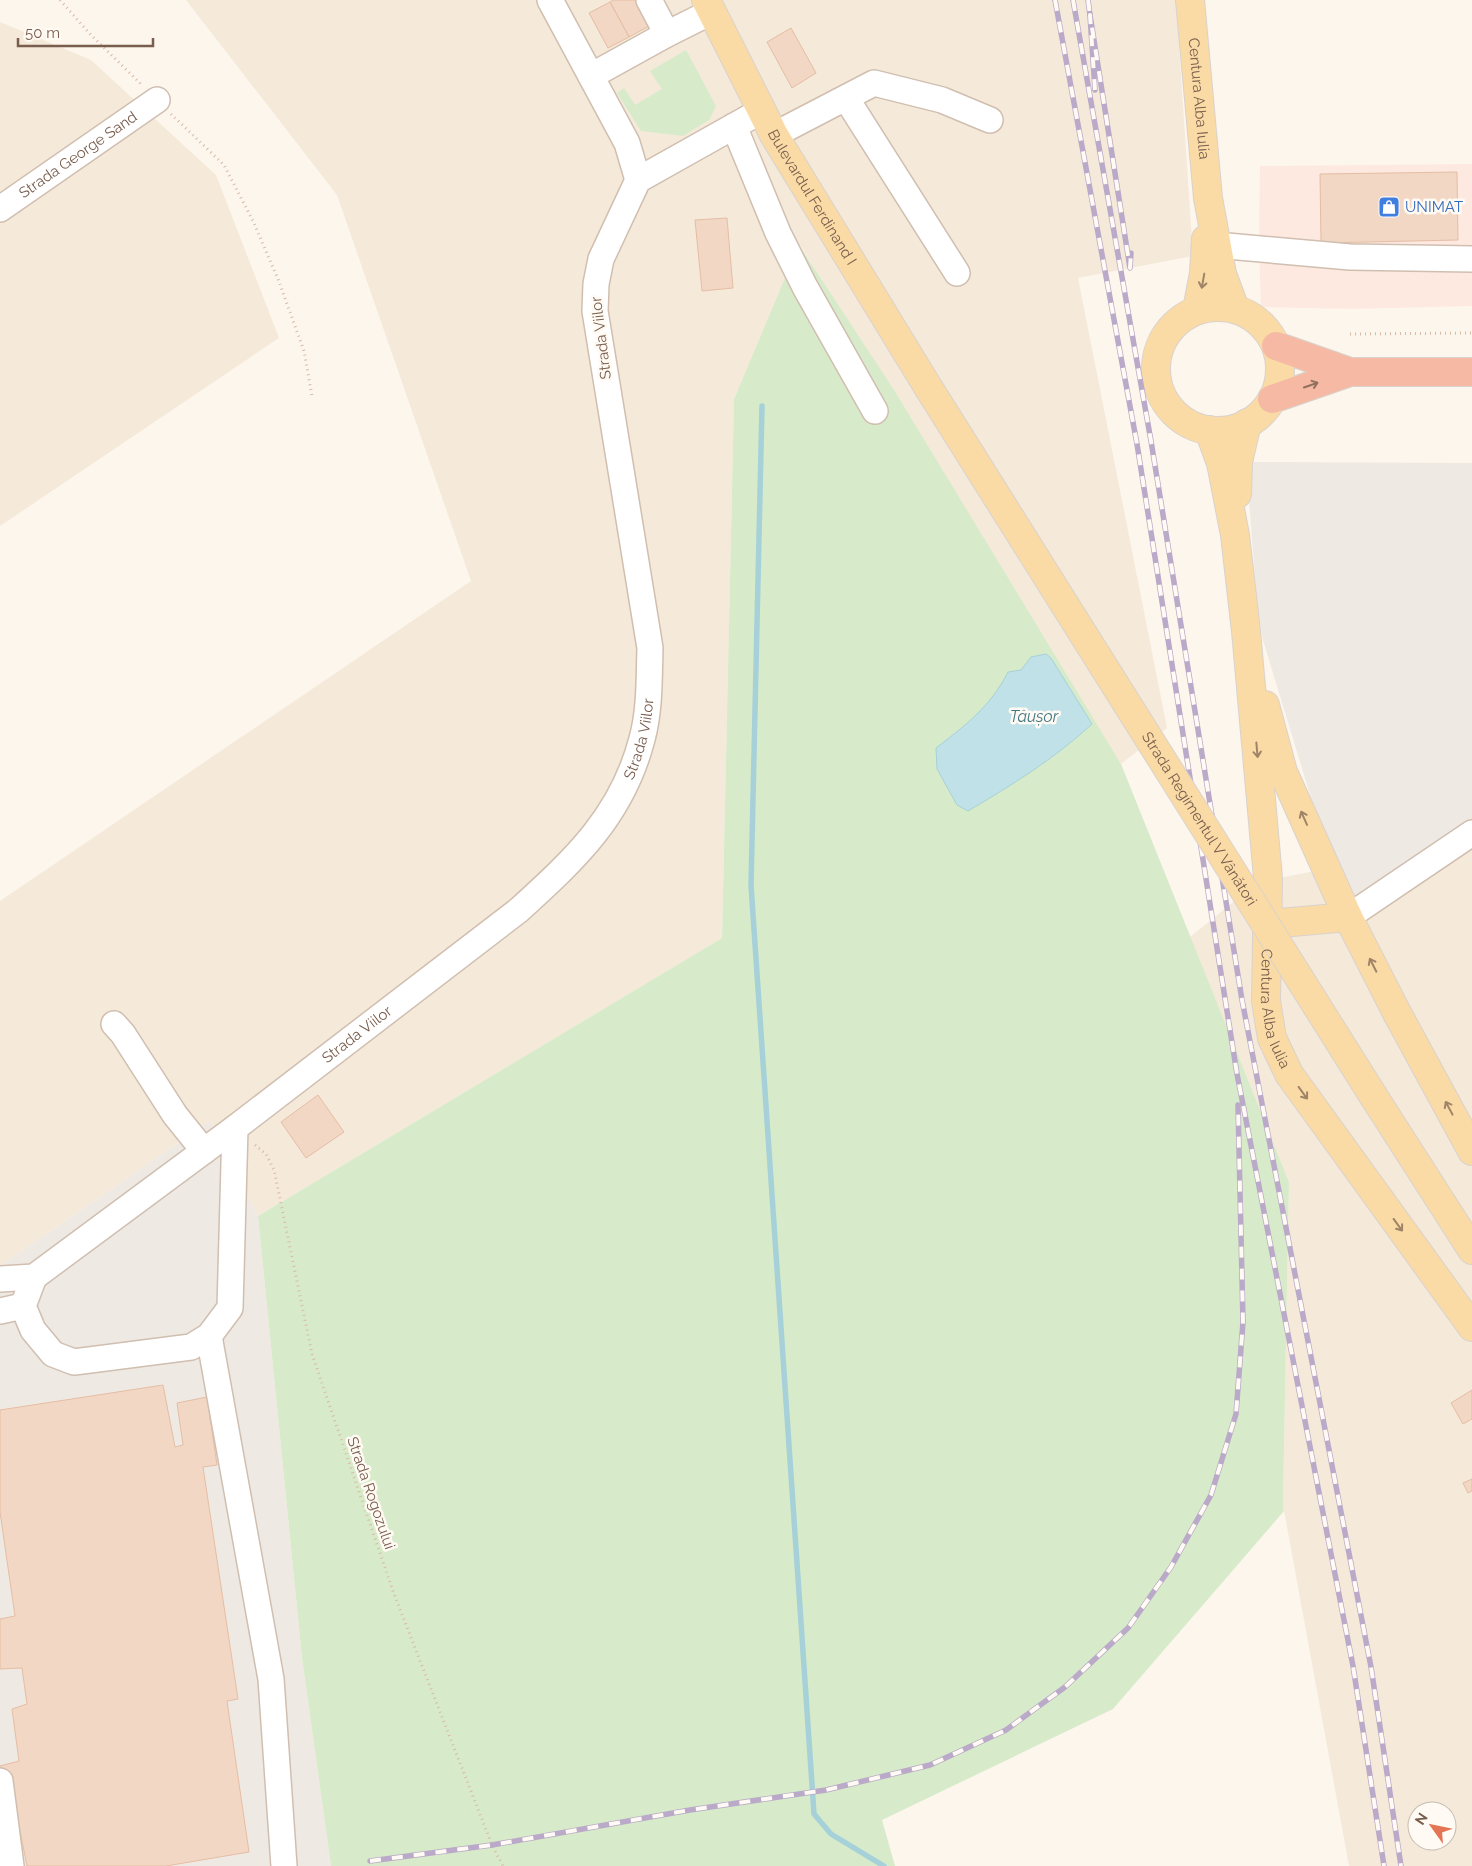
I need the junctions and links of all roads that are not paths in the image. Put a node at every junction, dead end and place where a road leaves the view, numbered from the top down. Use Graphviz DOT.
graph roads {
  1 [pos="550,0"];
  2 [pos="650,0"];
  3 [pos="1190,0"];
  4 [pos="708,6"];
  5 [pos="667,34"];
  6 [pos="591,76"];
  7 [pos="846,98"];
  8 [pos="157,100"];
  9 [pos="760,111"];
  10 [pos="990,120"];
  11 [pos="734,126"];
  12 [pos="774,135"];
  13 [pos="638,180"];
  14 [pos="1208,198"];
  15 [pos="0,209"];
  16 [pos="1216,246"];
  17 [pos="1472,259"];
  18 [pos="957,273"];
  19 [pos="1235,309"];
  20 [pos="1197,310"];
  21 [pos="1276,346"];
  22 [pos="1350,372"];
  23 [pos="1472,372"];
  24 [pos="928,387"];
  25 [pos="1272,399"];
  26 [pos="875,411"];
  27 [pos="1247,423"];
  28 [pos="1209,430"];
  29 [pos="1235,535"];
  30 [pos="1246,632"];
  31 [pos="1472,833"];
  32 [pos="1348,917"];
  33 [pos="1269,924"];
  34 [pos="114,1024"];
  35 [pos="235,1128"];
  36 [pos="204,1151"];
  37 [pos="1472,1151"];
  38 [pos="1472,1250"];
  39 [pos="34,1276"];
  40 [pos="0,1279"];
  41 [pos="12,1309"];
  42 [pos="1472,1327"];
  43 [pos="208,1336"];
  44 [pos="0,1781"];
  45 [pos="12,1866"];
  46 [pos="284,1866"];
  1 -- 6 [label="street"];
  2 -- 5 [label="street"];
  3 -- 14 [label="main road, Centura Alba Iulia"];
  4 -- 5 [label="street"];
  4 -- 9 [label="main road, Bulevardul Ferdinand I"];
  5 -- 6 [label="street"];
  6 -- 13 [label="street"];
  7 -- 10 [label="street"];
  7 -- 12 [label="street"];
  7 -- 18 [label="street"];
  8 -- 15 [label="street, Strada George Sand"];
  9 -- 11 [label="street"];
  9 -- 12 [label="main road, Bulevardul Ferdinand I"];
  11 -- 13 [label="street"];
  11 -- 26 [label="street"];
  12 -- 24 [label="main road, Bulevardul Ferdinand I"];
  13 -- 35 [label="street, Strada Viilor"];
  14 -- 16 [label="main road, Centura Alba Iulia"];
  14 -- 20 [label="main road, Centura Alba Iulia, one-way"];
  16 -- 17 [label="street"];
  16 -- 19 [label="main road, Centura Alba Iulia"];
  19 -- 20 [label="main road"];
  19 -- 21 [label="main road"];
  20 -- 28 [label="main road"];
  21 -- 22 [label="highway"];
  21 -- 25 [label="main road"];
  22 -- 23 [label="highway"];
  25 -- 22 [label="highway, one-way"];
  24 -- 38 [label="main road, Strada Regimentul V Vânători, bridge"];
  25 -- 27 [label="main road"];
  27 -- 28 [label="main road"];
  27 -- 29 [label="main road, Centura Alba Iulia"];
  28 -- 29 [label="main road, Centura Alba Iulia"];
  29 -- 30 [label="main road, Centura Alba Iulia"];
  32 -- 30 [label="main road, Centura Alba Iulia, one-way"];
  30 -- 33 [label="main road, Centura Alba Iulia, one-way"];
  31 -- 32 [label="street"];
  32 -- 33 [label="main road"];
  37 -- 32 [label="main road, Centura Alba Iulia, one-way"];
  33 -- 42 [label="main road, Centura Alba Iulia, one-way"];
  34 -- 36 [label="street"];
  35 -- 36 [label="street, Strada Viilor"];
  35 -- 43 [label="street"];
  36 -- 39 [label="street, Strada Viilor"];
  39 -- 40 [label="street"];
  39 -- 41 [label="street"];
  41 -- 43 [label="street"];
  43 -- 46 [label="street"];
  44 -- 45 [label="street"];
}
